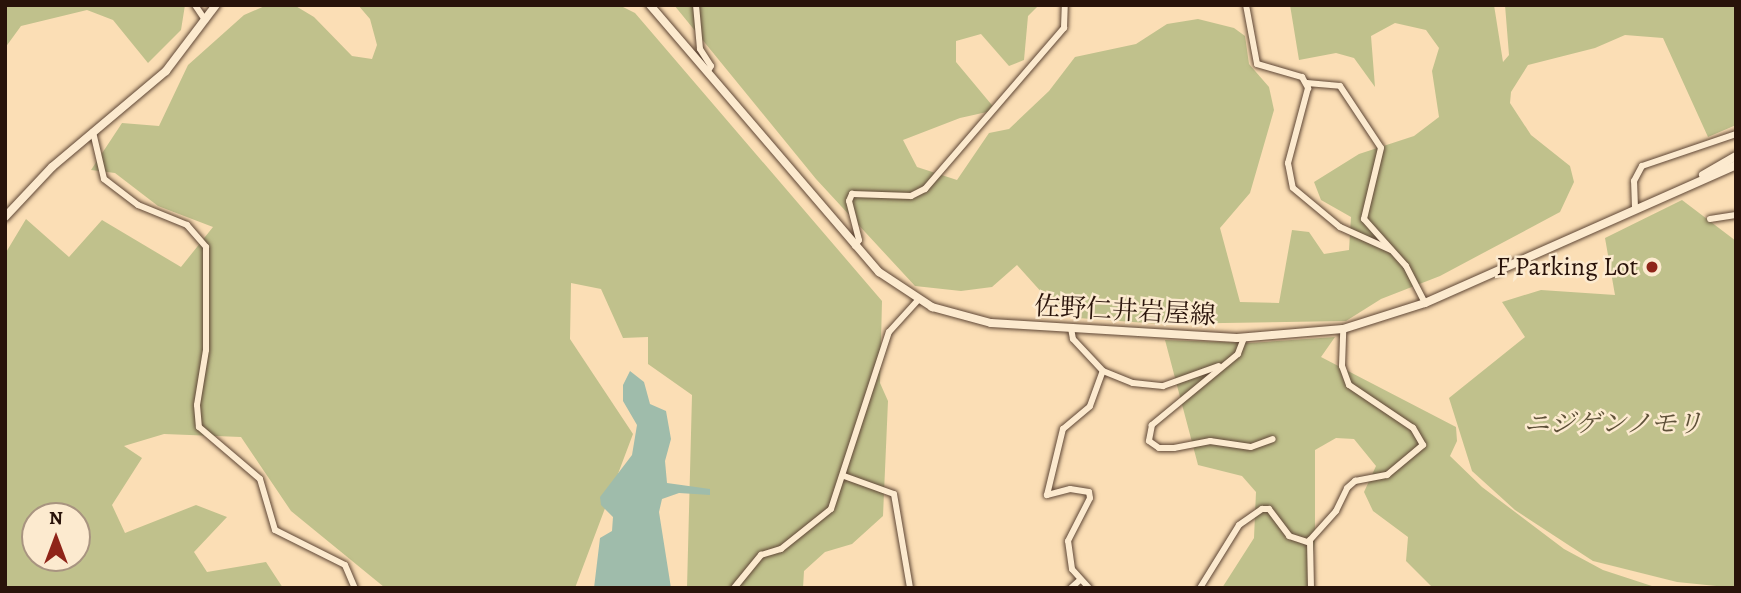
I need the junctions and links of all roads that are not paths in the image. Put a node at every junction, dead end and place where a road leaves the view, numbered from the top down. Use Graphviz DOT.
graph roads {
  1 [pos="195,5"];
  2 [pos="216,5"];
  3 [pos="650,5"];
  4 [pos="696,5"];
  5 [pos="1065,5"];
  6 [pos="1247,5"];
  7 [pos="205,20"];
  8 [pos="708,71"];
  9 [pos="1307,83"];
  10 [pos="93,132"];
  11 [pos="1736,134"];
  12 [pos="1736,156"];
  13 [pos="1736,165"];
  14 [pos="1701,177"];
  15 [pos="1635,208"];
  16 [pos="1736,215"];
  17 [pos="5,217"];
  18 [pos="1710,219"];
  19 [pos="855,247"];
  20 [pos="1391,250"];
  21 [pos="918,300"];
  22 [pos="1425,303"];
  23 [pos="1072,328"];
  24 [pos="1343,329"];
  25 [pos="1244,338"];
  26 [pos="1224,364"];
  27 [pos="1103,371"];
  28 [pos="1272,439"];
  29 [pos="844,476"];
  30 [pos="1310,543"];
  31 [pos="1080,580"];
  32 [pos="355,588"];
  33 [pos="734,588"];
  34 [pos="910,588"];
  35 [pos="1070,588"];
  36 [pos="1088,588"];
  37 [pos="1200,588"];
  38 [pos="1311,588"];
  1 -- 7 [label="street"];
  2 -- 7 [label="main road"];
  3 -- 8 [label="main road, 佐野仁井岩屋線"];
  4 -- 8 [label="street"];
  5 -- 19 [label="street"];
  6 -- 9 [label="street"];
  7 -- 10 [label="main road"];
  8 -- 19 [label="main road, 佐野仁井岩屋線"];
  9 -- 20 [label="street"];
  9 -- 20 [label="street"];
  10 -- 17 [label="main road"];
  10 -- 32 [label="street"];
  11 -- 15 [label="street"];
  12 -- 14 [label="main road, 佐野仁井岩屋線"];
  13 -- 14 [label="main road, 佐野仁井岩屋線"];
  14 -- 15 [label="main road, 佐野仁井岩屋線"];
  15 -- 22 [label="main road, 佐野仁井岩屋線"];
  16 -- 18 [label="street"];
  19 -- 21 [label="main road, 佐野仁井岩屋線"];
  20 -- 22 [label="street"];
  21 -- 23 [label="main road, 佐野仁井岩屋線"];
  21 -- 29 [label="street"];
  22 -- 24 [label="main road, 佐野仁井岩屋線"];
  23 -- 25 [label="main road, 佐野仁井岩屋線"];
  23 -- 27 [label="street"];
  24 -- 25 [label="main road, 佐野仁井岩屋線"];
  24 -- 30 [label="street"];
  25 -- 26 [label="street"];
  26 -- 27 [label="street"];
  26 -- 28 [label="street"];
  27 -- 31 [label="street"];
  29 -- 33 [label="street"];
  29 -- 34 [label="street"];
  30 -- 37 [label="street"];
  30 -- 38 [label="street"];
  31 -- 35 [label="street"];
  31 -- 36 [label="street"];
}
